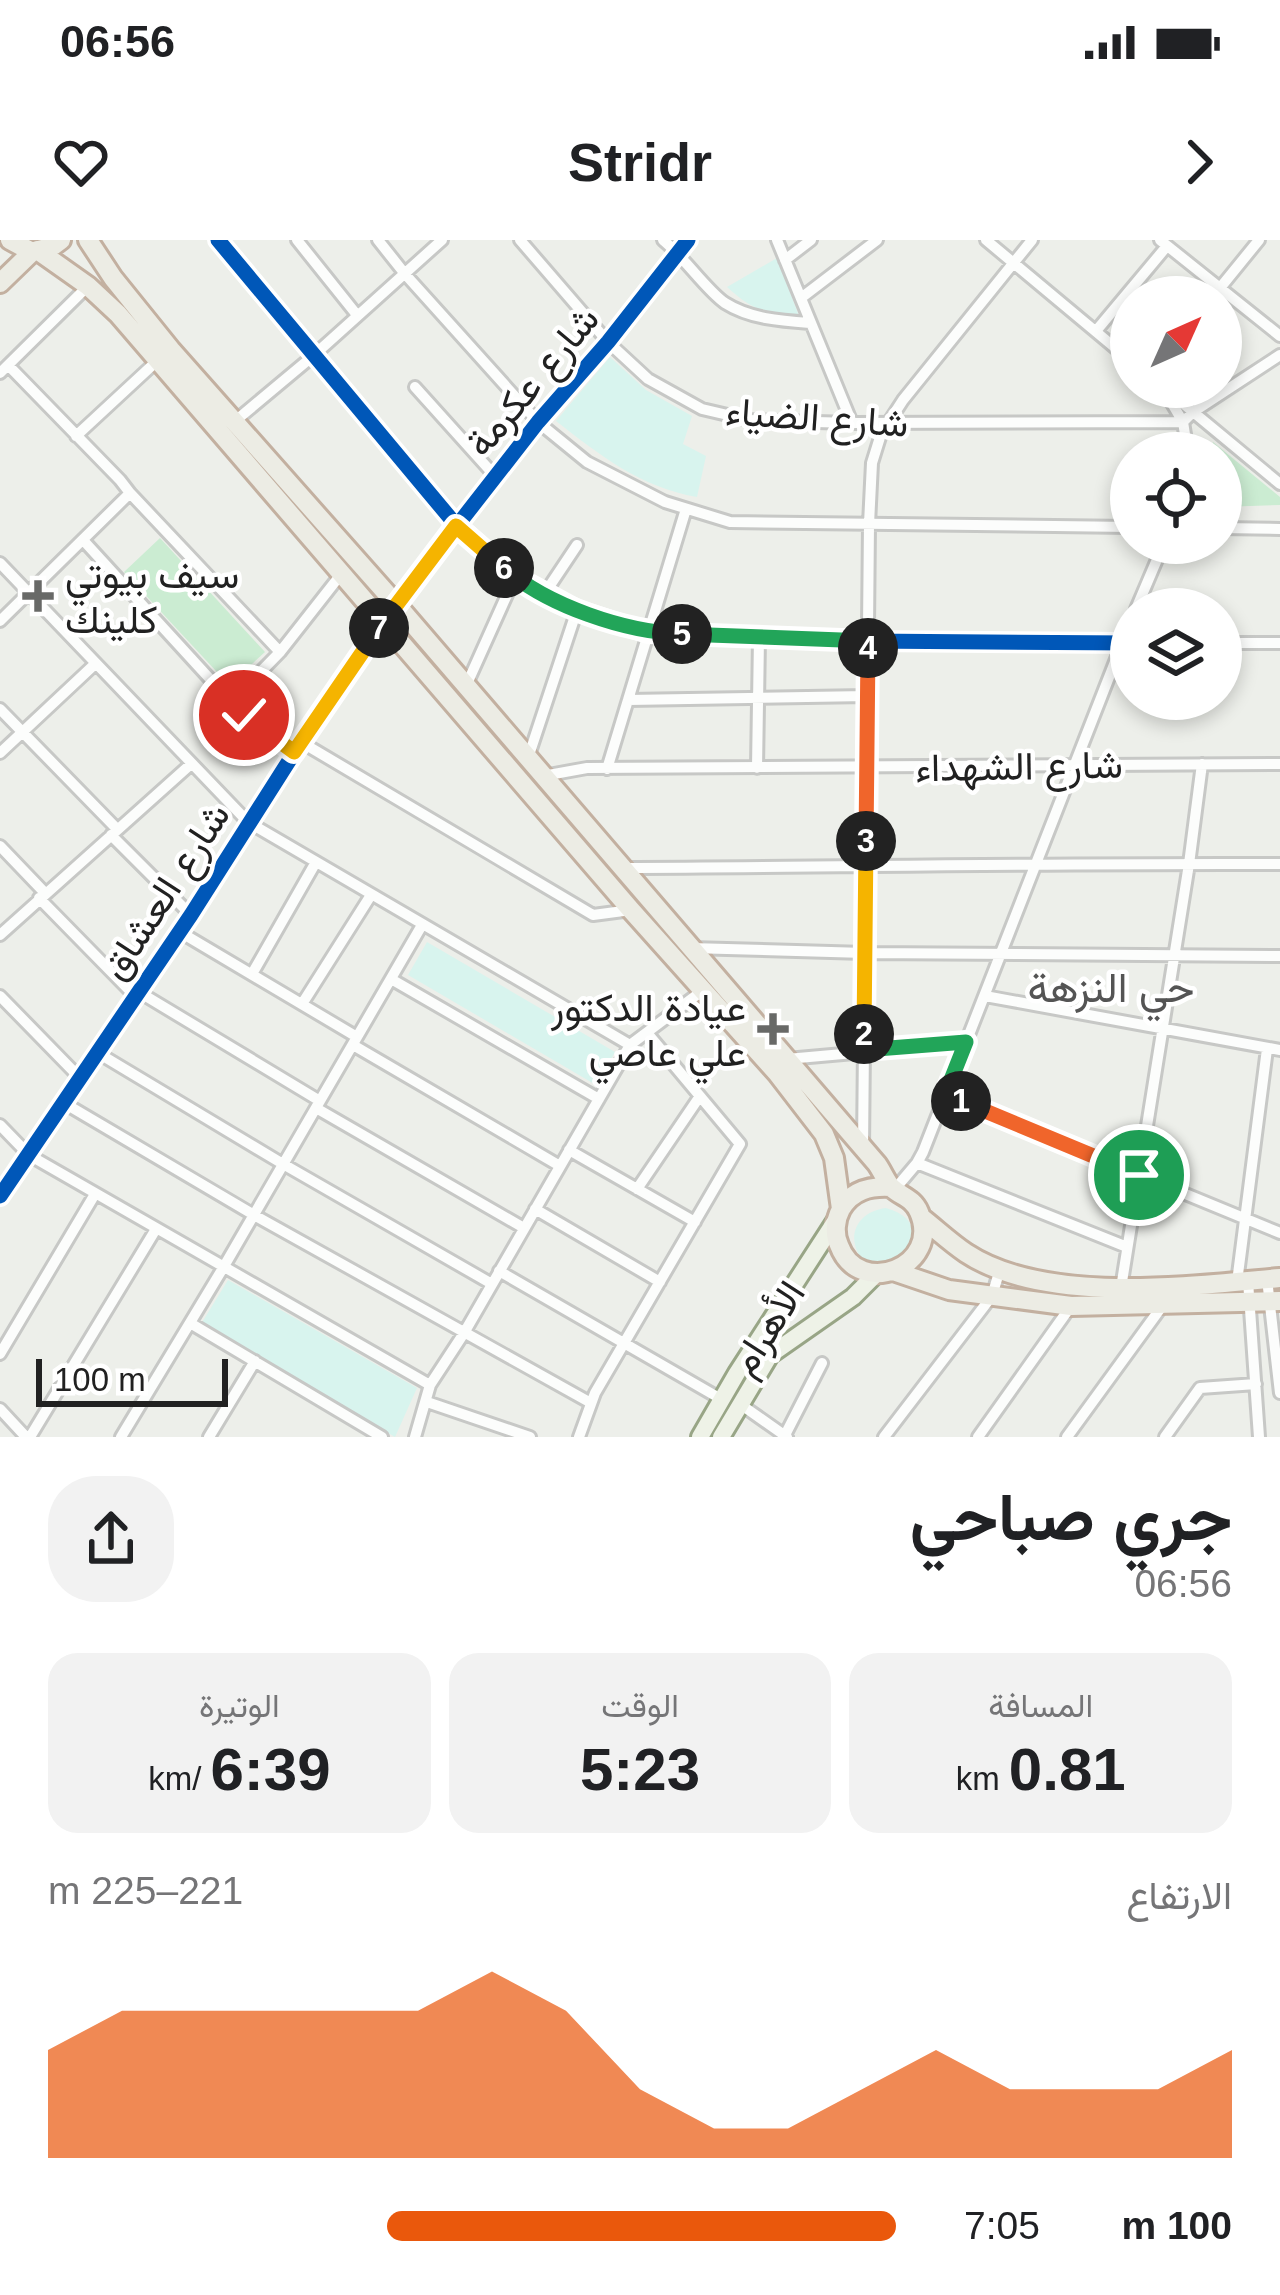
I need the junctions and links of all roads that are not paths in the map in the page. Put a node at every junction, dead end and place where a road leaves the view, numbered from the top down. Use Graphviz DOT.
graph roads {
  1 [pos="10,240"];
  2 [pos="61,240"];
  3 [pos="88,240"];
  4 [pos="218,240"];
  5 [pos="297,240"];
  6 [pos="378,240"];
  7 [pos="442,240"];
  8 [pos="520,240"];
  9 [pos="663,240"];
  10 [pos="688,240"];
  11 [pos="777,240"];
  12 [pos="811,240"];
  13 [pos="877,240"];
  14 [pos="986,240"];
  15 [pos="1032,240"];
  16 [pos="1259,240"];
  17 [pos="1164,243"];
  18 [pos="34,251"];
  19 [pos="678,252"];
  20 [pos="785,260"];
  21 [pos="1014,263"];
  22 [pos="405,274"];
  23 [pos="1205,276"];
  24 [pos="1230,276"];
  25 [pos="0,283"];
  26 [pos="88,286"];
  27 [pos="801,298"];
  28 [pos="1242,306"];
  29 [pos="357,315"];
  30 [pos="811,323"];
  31 [pos="1096,331"];
  32 [pos="1280,336"];
  33 [pos="608,342"];
  34 [pos="1110,343"];
  35 [pos="1280,355"];
  36 [pos="313,356"];
  37 [pos="158,360"];
  38 [pos="4,369"];
  39 [pos="415,387"];
  40 [pos="1175,408"];
  41 [pos="1188,408"];
  42 [pos="1193,412"];
  43 [pos="234,422"];
  44 [pos="538,422"];
  45 [pos="1183,422"];
  46 [pos="852,423"];
  47 [pos="887,424"];
  48 [pos="1185,432"];
  49 [pos="76,436"];
  50 [pos="495,476"];
  51 [pos="1280,484"];
  52 [pos="130,494"];
  53 [pos="686,509"];
  54 [pos="868,524"];
  55 [pos="456,526"];
  56 [pos="1110,527"];
  57 [pos="1242,528"];
  58 [pos="1280,529"];
  59 [pos="82,540"];
  60 [pos="577,545"];
  61 [pos="0,563"];
  62 [pos="342,573"];
  63 [pos="515,577"];
  64 [pos="545,593"];
  65 [pos="28,594"];
  66 [pos="396,604"];
  67 [pos="577,610"];
  68 [pos="0,621"];
  69 [pos="384,621"];
  70 [pos="648,633"];
  71 [pos="759,638"];
  72 [pos="868,641"];
  73 [pos="1110,643"];
  74 [pos="1242,643"];
  75 [pos="1280,643"];
  76 [pos="280,652"];
  77 [pos="95,664"];
  78 [pos="1110,681"];
  79 [pos="466,686"];
  80 [pos="867,696"];
  81 [pos="758,698"];
  82 [pos="628,700"];
  83 [pos="231,702"];
  84 [pos="0,710"];
  85 [pos="22,732"];
  86 [pos="297,747"];
  87 [pos="0,753"];
  88 [pos="528,758"];
  89 [pos="191,764"];
  90 [pos="1202,764"];
  91 [pos="1280,764"];
  92 [pos="1074,766"];
  93 [pos="866,767"];
  94 [pos="757,768"];
  95 [pos="607,769"];
  96 [pos="543,776"];
  97 [pos="248,822"];
  98 [pos="114,832"];
  99 [pos="0,846"];
  100 [pos="316,862"];
  101 [pos="1036,862"];
  102 [pos="1190,864"];
  103 [pos="1280,864"];
  104 [pos="866,867"];
  105 [pos="621,868"];
  106 [pos="371,895"];
  107 [pos="42,896"];
  108 [pos="632,910"];
  109 [pos="191,915"];
  110 [pos="422,925"];
  111 [pos="180,932"];
  112 [pos="0,935"];
  113 [pos="690,949"];
  114 [pos="865,953"];
  115 [pos="1001,955"];
  116 [pos="1174,955"];
  117 [pos="1280,956"];
  118 [pos="252,974"];
  119 [pos="391,979"];
  120 [pos="702,991"];
  121 [pos="138,994"];
  122 [pos="0,996"];
  123 [pos="985,996"];
  124 [pos="302,1004"];
  125 [pos="1163,1030"];
  126 [pos="647,1034"];
  127 [pos="355,1041"];
  128 [pos="966,1042"];
  129 [pos="630,1045"];
  130 [pos="1273,1049"];
  131 [pos="864,1050"];
  132 [pos="98,1053"];
  133 [pos="784,1059"];
  134 [pos="81,1079"];
  135 [pos="945,1095"];
  136 [pos="700,1096"];
  137 [pos="599,1099"];
  138 [pos="64,1103"];
  139 [pos="318,1104"];
  140 [pos="0,1124"];
  141 [pos="863,1149"];
  142 [pos="569,1150"];
  143 [pos="29,1155"];
  144 [pos="917,1163"];
  145 [pos="283,1164"];
  146 [pos="560,1166"];
  147 [pos="1139,1175"];
  148 [pos="892,1188"];
  149 [pos="638,1189"];
  150 [pos="95,1194"];
  151 [pos="0,1196"];
  152 [pos="535,1209"];
  153 [pos="254,1215"];
  154 [pos="838,1215"];
  155 [pos="922,1218"];
  156 [pos="1243,1218"];
  157 [pos="695,1222"];
  158 [pos="524,1228"];
  159 [pos="157,1229"];
  160 [pos="1280,1233"];
  161 [pos="1127,1247"];
  162 [pos="223,1268"];
  163 [pos="1000,1269"];
  164 [pos="500,1270"];
  165 [pos="885,1273"];
  166 [pos="1258,1280"];
  167 [pos="660,1282"];
  168 [pos="492,1284"];
  169 [pos="1121,1288"];
  170 [pos="992,1296"];
  171 [pos="1267,1302"];
  172 [pos="782,1304"];
  173 [pos="1070,1306"];
  174 [pos="1163,1306"];
  175 [pos="804,1315"];
  176 [pos="190,1323"];
  177 [pos="464,1333"];
  178 [pos="625,1342"];
  179 [pos="0,1354"];
  180 [pos="255,1361"];
  181 [pos="822,1363"];
  182 [pos="1280,1383"];
  183 [pos="1256,1384"];
  184 [pos="430,1385"];
  185 [pos="1280,1393"];
  186 [pos="721,1399"];
  187 [pos="427,1402"];
  188 [pos="591,1403"];
  189 [pos="740,1404"];
  190 [pos="0,1409"];
  191 [pos="785,1436"];
  192 [pos="28,1437"];
  193 [pos="122,1437"];
  194 [pos="209,1437"];
  195 [pos="382,1437"];
  196 [pos="415,1437"];
  197 [pos="530,1437"];
  198 [pos="579,1437"];
  199 [pos="700,1437"];
  200 [pos="721,1437"];
  201 [pos="884,1437"];
  202 [pos="978,1437"];
  203 [pos="1067,1437"];
  204 [pos="1165,1437"];
  205 [pos="1259,1437"];
  1 -- 18 [label="highway"];
  2 -- 18 [label="highway"];
  3 -- 43 [label="highway"];
  4 -- 36 [label="street"];
  5 -- 29 [label="street"];
  6 -- 22 [label="street"];
  7 -- 22 [label="street"];
  8 -- 33 [label="street, شارع الضياء"];
  9 -- 19 [label="street"];
  10 -- 19 [label="street, شارع عكرمة"];
  11 -- 20 [label="street"];
  12 -- 20 [label="street"];
  13 -- 27 [label="street"];
  14 -- 21 [label="street"];
  15 -- 21 [label="street"];
  16 -- 24 [label="street"];
  17 -- 23 [label="street"];
  17 -- 31 [label="street"];
  18 -- 25 [label="highway"];
  18 -- 26 [label="highway"];
  19 -- 30 [label="street"];
  19 -- 33 [label="street, شارع عكرمة"];
  20 -- 27 [label="street"];
  21 -- 31 [label="street"];
  21 -- 47 [label="street"];
  22 -- 29 [label="street"];
  22 -- 44 [label="street"];
  26 -- 37 [label="highway"];
  26 -- 38 [label="street"];
  27 -- 30 [label="street"];
  28 -- 32 [label="street"];
  29 -- 36 [label="street"];
  30 -- 46 [label="street"];
  31 -- 34 [label="street"];
  33 -- 44 [label="street, شارع عكرمة"];
  33 -- 46 [label="street, شارع الضياء"];
  35 -- 42 [label="street"];
  36 -- 43 [label="street"];
  36 -- 55 [label="street"];
  37 -- 49 [label="street"];
  37 -- 62 [label="highway"];
  38 -- 49 [label="street"];
  39 -- 50 [label="street"];
  40 -- 45 [label="street"];
  41 -- 42 [label="street"];
  42 -- 45 [label="street"];
  42 -- 51 [label="street"];
  43 -- 66 [label="highway"];
  44 -- 50 [label="street, شارع عكرمة"];
  44 -- 53 [label="street"];
  45 -- 47 [label="street, شارع الضياء"];
  45 -- 48 [label="street"];
  46 -- 47 [label="street, شارع الضياء"];
  47 -- 54 [label="street"];
  49 -- 52 [label="street"];
  50 -- 55 [label="street, شارع عكرمة"];
  52 -- 59 [label="street"];
  52 -- 76 [label="street"];
  53 -- 54 [label="street"];
  53 -- 70 [label="street"];
  54 -- 56 [label="street"];
  54 -- 72 [label="street"];
  55 -- 63 [label="street"];
  55 -- 66 [label="street, شارع عكرمة"];
  57 -- 58 [label="street"];
  59 -- 65 [label="street"];
  59 -- 83 [label="street"];
  60 -- 64 [label="street"];
  61 -- 65 [label="street"];
  62 -- 69 [label="highway"];
  62 -- 76 [label="street"];
  63 -- 64 [label="street"];
  63 -- 79 [label="street"];
  64 -- 67 [label="street"];
  65 -- 68 [label="street"];
  65 -- 77 [label="street"];
  66 -- 69 [label="street, شارع عكرمة"];
  66 -- 79 [label="highway"];
  67 -- 70 [label="street"];
  67 -- 88 [label="street"];
  69 -- 86 [label="street, شارع العشاق"];
  69 -- 108 [label="highway"];
  70 -- 71 [label="street"];
  70 -- 82 [label="street"];
  71 -- 72 [label="street"];
  71 -- 81 [label="street"];
  72 -- 73 [label="street"];
  72 -- 80 [label="street"];
  74 -- 75 [label="street"];
  76 -- 83 [label="street"];
  77 -- 85 [label="street"];
  77 -- 89 [label="street"];
  78 -- 92 [label="street"];
  79 -- 88 [label="highway"];
  80 -- 81 [label="street"];
  80 -- 93 [label="street"];
  81 -- 82 [label="street"];
  81 -- 94 [label="street"];
  82 -- 95 [label="street"];
  83 -- 86 [label="street"];
  84 -- 85 [label="street"];
  85 -- 87 [label="street"];
  85 -- 98 [label="street"];
  86 -- 97 [label="street, شارع العشاق"];
  86 -- 108 [label="street"];
  88 -- 96 [label="highway"];
  89 -- 97 [label="street"];
  89 -- 98 [label="street"];
  90 -- 91 [label="street, شارع الشهداء"];
  90 -- 92 [label="street, شارع الشهداء"];
  90 -- 102 [label="street"];
  92 -- 93 [label="street, شارع الشهداء"];
  92 -- 101 [label="street"];
  93 -- 94 [label="street, شارع الشهداء"];
  93 -- 104 [label="street"];
  94 -- 95 [label="street, شارع الشهداء"];
  95 -- 96 [label="street, شارع الشهداء"];
  96 -- 105 [label="highway"];
  97 -- 100 [label="street"];
  97 -- 109 [label="street, شارع العشاق"];
  98 -- 107 [label="street"];
  98 -- 109 [label="street"];
  99 -- 107 [label="street"];
  100 -- 106 [label="street"];
  100 -- 118 [label="street"];
  101 -- 102 [label="street"];
  101 -- 104 [label="street"];
  101 -- 115 [label="street"];
  102 -- 103 [label="street"];
  102 -- 116 [label="street"];
  104 -- 105 [label="street"];
  104 -- 114 [label="street"];
  105 -- 113 [label="highway"];
  106 -- 110 [label="street"];
  106 -- 124 [label="street"];
  107 -- 112 [label="street"];
  107 -- 121 [label="street"];
  108 -- 120 [label="highway"];
  109 -- 111 [label="street, شارع العشاق"];
  110 -- 119 [label="street"];
  110 -- 129 [label="street"];
  111 -- 118 [label="street"];
  111 -- 121 [label="street, شارع العشاق"];
  113 -- 114 [label="street"];
  113 -- 133 [label="highway"];
  114 -- 115 [label="street"];
  114 -- 131 [label="street"];
  115 -- 116 [label="street"];
  115 -- 123 [label="street"];
  116 -- 117 [label="street"];
  116 -- 125 [label="street"];
  118 -- 124 [label="street"];
  119 -- 127 [label="street"];
  119 -- 137 [label="street"];
  120 -- 126 [label="street"];
  120 -- 154 [label="highway"];
  121 -- 132 [label="street, شارع العشاق"];
  121 -- 139 [label="street"];
  122 -- 134 [label="street"];
  123 -- 125 [label="street"];
  123 -- 128 [label="street"];
  124 -- 127 [label="street"];
  125 -- 130 [label="street"];
  125 -- 147 [label="street"];
  126 -- 129 [label="street"];
  126 -- 136 [label="street"];
  127 -- 139 [label="street"];
  127 -- 146 [label="street"];
  128 -- 131 [label="street"];
  128 -- 135 [label="street"];
  129 -- 137 [label="street"];
  130 -- 156 [label="street"];
  131 -- 133 [label="street"];
  131 -- 141 [label="street"];
  132 -- 134 [label="street, شارع العشاق"];
  132 -- 145 [label="street"];
  133 -- 141 [label="highway"];
  134 -- 138 [label="street, شارع العشاق"];
  135 -- 144 [label="street"];
  135 -- 147 [label="street"];
  136 -- 149 [label="street"];
  136 -- 157 [label="street"];
  137 -- 142 [label="street"];
  138 -- 143 [label="street, شارع العشاق"];
  138 -- 153 [label="street"];
  139 -- 145 [label="street"];
  139 -- 158 [label="street"];
  140 -- 143 [label="street"];
  141 -- 148 [label="highway"];
  142 -- 146 [label="street"];
  142 -- 149 [label="street"];
  143 -- 150 [label="street"];
  143 -- 151 [label="street, شارع العشاق"];
  144 -- 148 [label="street"];
  144 -- 161 [label="street"];
  145 -- 153 [label="street"];
  145 -- 168 [label="street"];
  146 -- 152 [label="street"];
  147 -- 156 [label="street"];
  147 -- 161 [label="street"];
  148 -- 154 [label="highway"];
  148 -- 155 [label="highway"];
  149 -- 157 [label="street"];
  150 -- 159 [label="street"];
  150 -- 179 [label="street"];
  152 -- 158 [label="street"];
  152 -- 167 [label="street"];
  153 -- 162 [label="street"];
  153 -- 177 [label="street"];
  154 -- 165 [label="highway"];
  154 -- 172 [label="main road, الأهرام"];
  155 -- 163 [label="highway"];
  155 -- 165 [label="highway"];
  156 -- 160 [label="street"];
  156 -- 166 [label="street"];
  157 -- 167 [label="street"];
  158 -- 164 [label="street"];
  159 -- 162 [label="street"];
  159 -- 192 [label="street"];
  161 -- 169 [label="street"];
  162 -- 176 [label="street"];
  162 -- 184 [label="street"];
  163 -- 169 [label="highway"];
  163 -- 170 [label="street"];
  164 -- 168 [label="street"];
  164 -- 178 [label="street"];
  165 -- 170 [label="highway"];
  165 -- 175 [label="main road, الأهرام"];
  166 -- 169 [label="highway"];
  166 -- 171 [label="street"];
  166 -- 171 [label="street"];
  167 -- 178 [label="street"];
  168 -- 177 [label="street"];
  170 -- 173 [label="highway"];
  170 -- 201 [label="street"];
  171 -- 174 [label="highway"];
  171 -- 182 [label="street"];
  171 -- 183 [label="street"];
  172 -- 175 [label="main road"];
  172 -- 186 [label="main road, الأهرام"];
  173 -- 174 [label="highway"];
  173 -- 202 [label="street"];
  174 -- 203 [label="street"];
  175 -- 189 [label="main road, الأهرام"];
  176 -- 180 [label="street"];
  176 -- 193 [label="street"];
  177 -- 184 [label="street"];
  177 -- 188 [label="street"];
  178 -- 186 [label="street"];
  178 -- 188 [label="street"];
  180 -- 194 [label="street"];
  180 -- 195 [label="street"];
  181 -- 191 [label="street"];
  182 -- 185 [label="street"];
  183 -- 204 [label="street"];
  183 -- 205 [label="street"];
  184 -- 187 [label="street"];
  186 -- 199 [label="main road, الأهرام"];
  187 -- 196 [label="street"];
  187 -- 197 [label="street"];
  188 -- 198 [label="street"];
  189 -- 191 [label="street"];
  189 -- 200 [label="main road, الأهرام"];
  190 -- 192 [label="street"];
}
